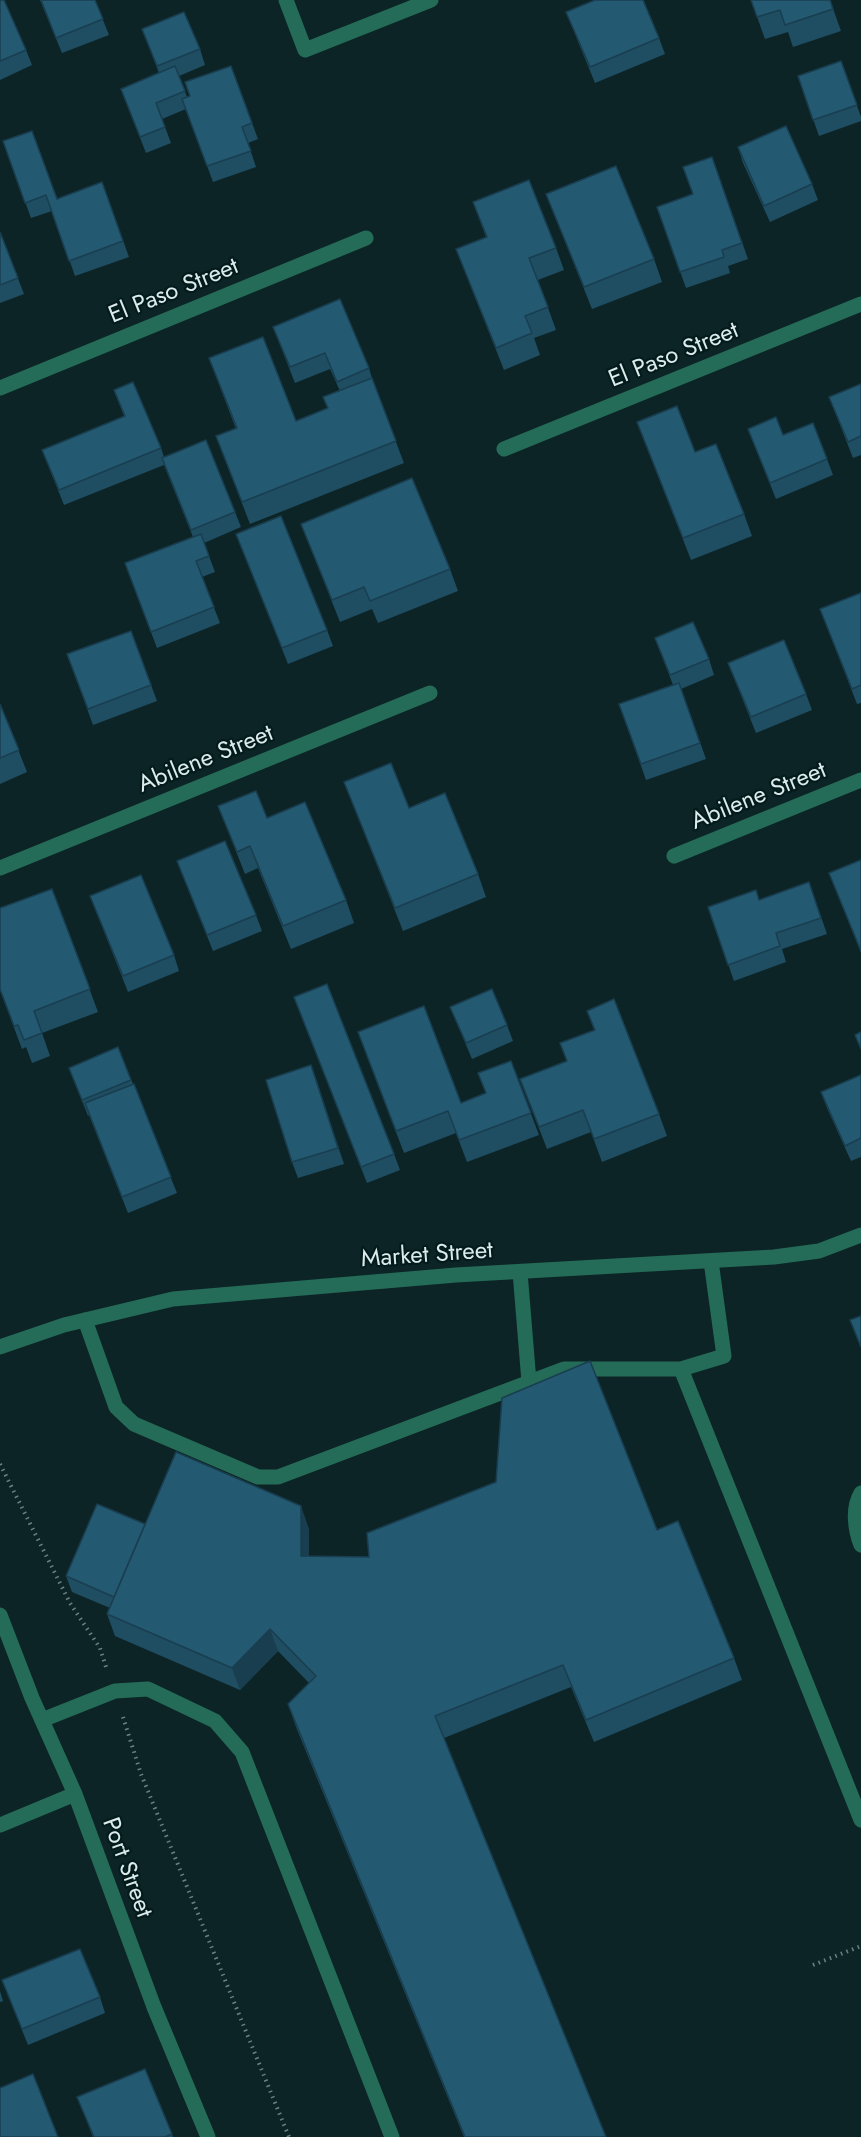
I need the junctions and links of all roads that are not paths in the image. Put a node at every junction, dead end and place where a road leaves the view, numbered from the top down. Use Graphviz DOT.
graph roads {
  1 [pos="286,0"];
  2 [pos="431,0"];
  3 [pos="366,238"];
  4 [pos="861,304"];
  5 [pos="0,388"];
  6 [pos="504,449"];
  7 [pos="430,693"];
  8 [pos="861,780"];
  9 [pos="674,856"];
  10 [pos="0,868"];
  11 [pos="861,1235"];
  12 [pos="711,1261"];
  13 [pos="520,1272"];
  14 [pos="85,1320"];
  15 [pos="0,1347"];
  16 [pos="681,1369"];
  17 [pos="529,1382"];
  18 [pos="860,1496"];
  19 [pos="861,1545"];
  20 [pos="0,1615"];
  21 [pos="42,1720"];
  22 [pos="75,1794"];
  23 [pos="860,1818"];
  24 [pos="0,1825"];
  25 [pos="208,2137"];
  26 [pos="392,2137"];
  1 -- 2 [label="street"];
  3 -- 5 [label="street, El Paso Street"];
  4 -- 6 [label="street, El Paso Street"];
  7 -- 10 [label="street, Abilene Street"];
  8 -- 9 [label="street, Abilene Street"];
  11 -- 12 [label="street, Market Street"];
  12 -- 13 [label="street, Market Street"];
  12 -- 16 [label="street"];
  13 -- 14 [label="street, Market Street"];
  13 -- 17 [label="street"];
  14 -- 15 [label="street, Market Street"];
  14 -- 17 [label="street"];
  16 -- 17 [label="street"];
  16 -- 23 [label="street"];
  18 -- 19 [label="street"];
  20 -- 21 [label="street, Port Street"];
  21 -- 22 [label="street, Port Street"];
  21 -- 26 [label="street"];
  22 -- 24 [label="street"];
  22 -- 25 [label="street, Port Street"];
}
